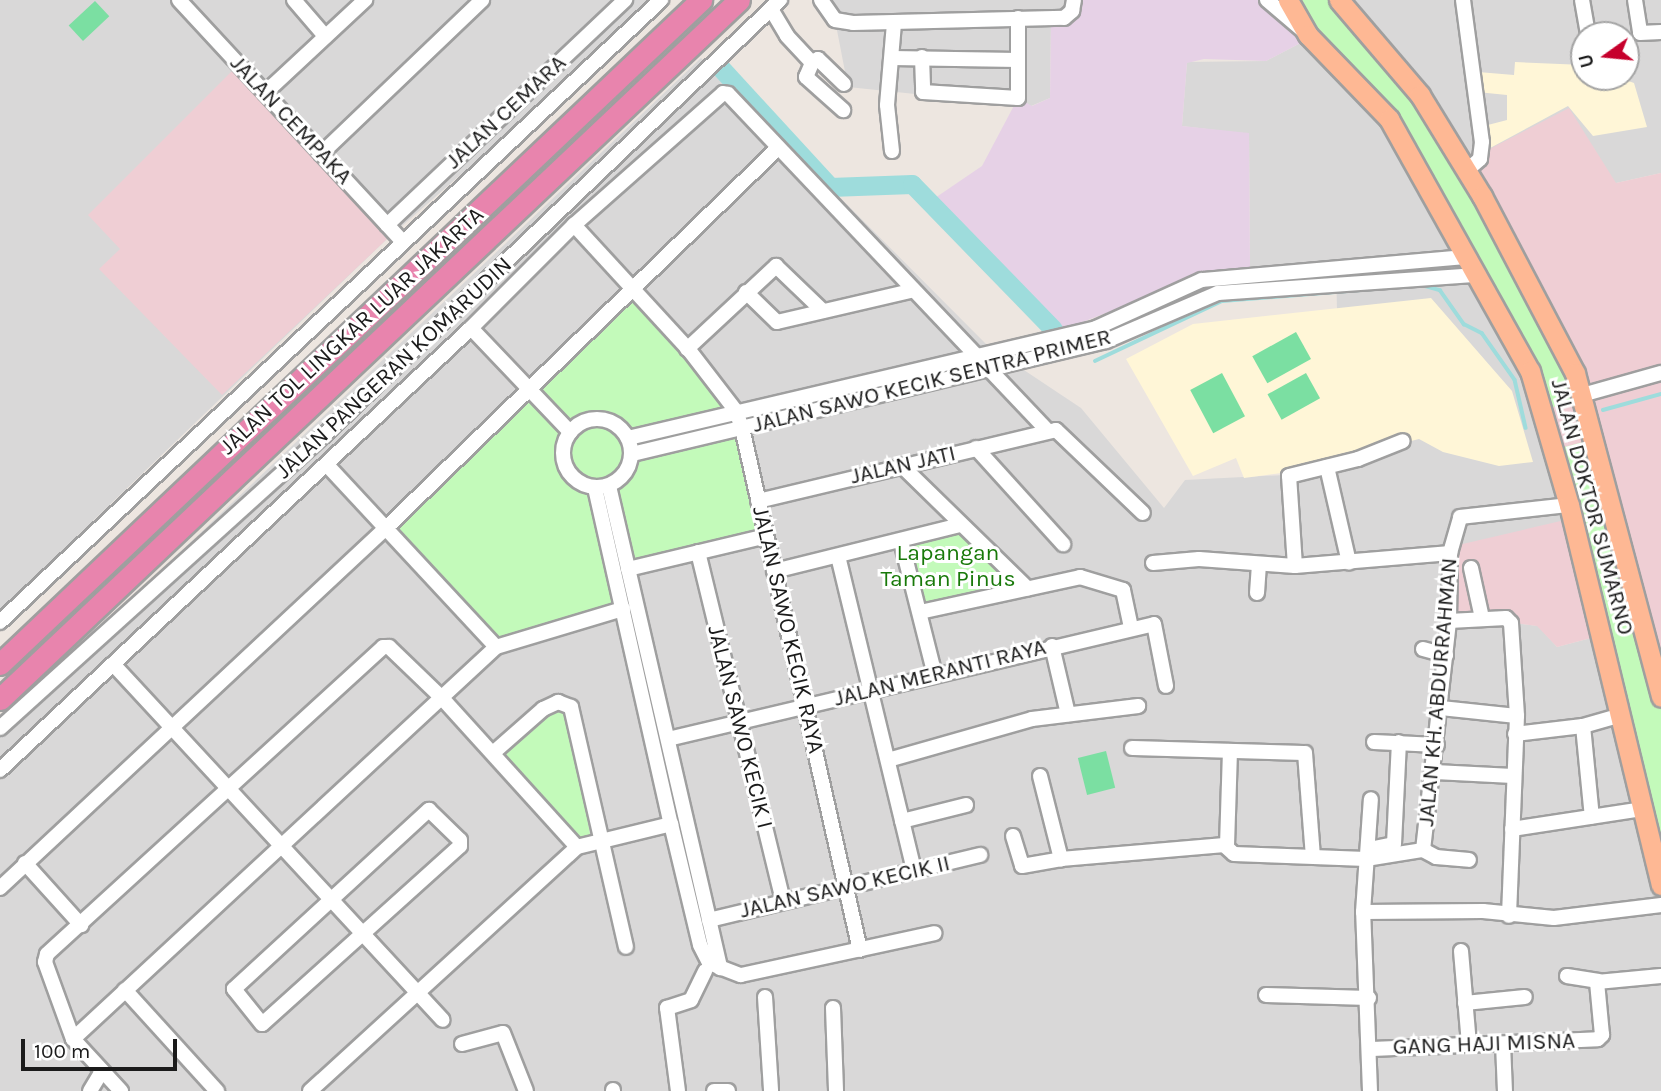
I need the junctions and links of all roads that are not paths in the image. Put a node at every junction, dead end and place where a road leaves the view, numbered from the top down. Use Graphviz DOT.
graph roads {
  1 [pos="179,0"];
  2 [pos="293,0"];
  3 [pos="365,0"];
  4 [pos="482,0"];
  5 [pos="625,0"];
  6 [pos="661,0"];
  7 [pos="701,0"];
  8 [pos="740,0"];
  9 [pos="821,0"];
  10 [pos="1074,0"];
  11 [pos="1267,0"];
  12 [pos="1288,0"];
  13 [pos="1339,0"];
  14 [pos="1463,0"];
  15 [pos="1582,0"];
  16 [pos="1635,0"];
  17 [pos="776,4"];
  18 [pos="1018,18"];
  19 [pos="1586,21"];
  20 [pos="894,23"];
  21 [pos="1661,32"];
  22 [pos="1308,35"];
  23 [pos="325,36"];
  24 [pos="922,57"];
  25 [pos="892,58"];
  26 [pos="1018,60"];
  27 [pos="813,63"];
  28 [pos="844,84"];
  29 [pos="265,93"];
  30 [pos="844,110"];
  31 [pos="778,148"];
  32 [pos="892,151"];
  33 [pos="321,154"];
  34 [pos="1466,171"];
  35 [pos="387,225"];
  36 [pos="574,225"];
  37 [pos="402,241"];
  38 [pos="1467,257"];
  39 [pos="1477,275"];
  40 [pos="634,290"];
  41 [pos="910,291"];
  42 [pos="746,292"];
  43 [pos="823,311"];
  44 [pos="471,328"];
  45 [pos="1096,328"];
  46 [pos="1106,341"];
  47 [pos="687,349"];
  48 [pos="975,359"];
  49 [pos="988,371"];
  50 [pos="1661,373"];
  51 [pos="857,382"];
  52 [pos="528,388"];
  53 [pos="1582,395"];
  54 [pos="861,398"];
  55 [pos="736,411"];
  56 [pos="742,428"];
  57 [pos="1054,430"];
  58 [pos="570,432"];
  59 [pos="628,438"];
  60 [pos="1403,441"];
  61 [pos="976,448"];
  62 [pos="632,454"];
  63 [pos="327,465"];
  64 [pos="901,465"];
  65 [pos="1327,467"];
  66 [pos="602,487"];
  67 [pos="758,501"];
  68 [pos="1569,505"];
  69 [pos="1143,513"];
  70 [pos="960,525"];
  71 [pos="387,527"];
  72 [pos="766,536"];
  73 [pos="901,541"];
  74 [pos="1063,544"];
  75 [pos="698,552"];
  76 [pos="1450,553"];
  77 [pos="838,555"];
  78 [pos="1349,562"];
  79 [pos="1153,563"];
  80 [pos="1259,566"];
  81 [pos="1295,566"];
  82 [pos="1471,568"];
  83 [pos="628,569"];
  84 [pos="774,571"];
  85 [pos="1028,589"];
  86 [pos="1257,593"];
  87 [pos="623,608"];
  88 [pos="920,612"];
  89 [pos="1482,618"];
  90 [pos="1449,621"];
  91 [pos="0,622"];
  92 [pos="1131,627"];
  93 [pos="496,646"];
  94 [pos="1052,646"];
  95 [pos="1423,649"];
  96 [pos="1446,655"];
  97 [pos="0,664"];
  98 [pos="113,664"];
  99 [pos="935,675"];
  100 [pos="647,680"];
  101 [pos="1166,687"];
  102 [pos="872,690"];
  103 [pos="1661,696"];
  104 [pos="441,697"];
  105 [pos="0,699"];
  106 [pos="805,706"];
  107 [pos="1138,706"];
  108 [pos="1441,708"];
  109 [pos="1068,714"];
  110 [pos="1621,715"];
  111 [pos="1517,716"];
  112 [pos="738,722"];
  113 [pos="170,726"];
  114 [pos="1583,726"];
  115 [pos="0,728"];
  116 [pos="1515,734"];
  117 [pos="667,739"];
  118 [pos="1374,742"];
  119 [pos="1399,742"];
  120 [pos="1437,744"];
  121 [pos="1132,748"];
  122 [pos="1230,751"];
  123 [pos="492,753"];
  124 [pos="888,760"];
  125 [pos="0,770"];
  126 [pos="1435,772"];
  127 [pos="1040,776"];
  128 [pos="1513,776"];
  129 [pos="671,787"];
  130 [pos="228,788"];
  131 [pos="1371,799"];
  132 [pos="967,805"];
  133 [pos="1643,809"];
  134 [pos="1592,817"];
  135 [pos="902,821"];
  136 [pos="671,824"];
  137 [pos="1512,830"];
  138 [pos="1013,836"];
  139 [pos="600,839"];
  140 [pos="281,846"];
  141 [pos="1227,846"];
  142 [pos="577,847"];
  143 [pos="1423,850"];
  144 [pos="1367,854"];
  145 [pos="980,855"];
  146 [pos="1313,856"];
  147 [pos="1061,859"];
  148 [pos="1469,860"];
  149 [pos="25,863"];
  150 [pos="914,871"];
  151 [pos="1661,885"];
  152 [pos="847,887"];
  153 [pos="0,888"];
  154 [pos="332,900"];
  155 [pos="783,901"];
  156 [pos="1661,905"];
  157 [pos="1363,912"];
  158 [pos="1509,916"];
  159 [pos="709,920"];
  160 [pos="81,925"];
  161 [pos="935,933"];
  162 [pos="363,934"];
  163 [pos="626,947"];
  164 [pos="860,950"];
  165 [pos="1461,951"];
  166 [pos="720,968"];
  167 [pos="705,971"];
  168 [pos="1567,976"];
  169 [pos="1661,976"];
  170 [pos="1599,981"];
  171 [pos="125,990"];
  172 [pos="417,992"];
  173 [pos="1266,995"];
  174 [pos="765,997"];
  175 [pos="1525,997"];
  176 [pos="1369,998"];
  177 [pos="1465,1003"];
  178 [pos="833,1008"];
  179 [pos="443,1020"];
  180 [pos="73,1038"];
  181 [pos="1503,1044"];
  182 [pos="462,1045"];
  183 [pos="1469,1045"];
  184 [pos="1372,1049"];
  185 [pos="102,1071"];
  186 [pos="90,1091"];
  187 [pos="121,1091"];
  188 [pos="217,1091"];
  189 [pos="310,1091"];
  190 [pos="526,1091"];
  191 [pos="678,1091"];
  192 [pos="714,1091"];
  193 [pos="728,1091"];
  194 [pos="771,1091"];
  195 [pos="836,1091"];
  196 [pos="1370,1091"];
  197 [pos="1505,1091"];
  1 -- 29 [label="street, JALAN CEMPAKA"];
  2 -- 23 [label="street"];
  3 -- 23 [label="street"];
  4 -- 33 [label="street"];
  5 -- 35 [label="street, JALAN CEMARA"];
  6 -- 37 [label="street"];
  7 -- 97 [label="highway, JALAN TOL LINGKAR LUAR JAKARTA"];
  8 -- 105 [label="highway, JALAN TOL LINGKAR LUAR JAKARTA"];
  9 -- 20 [label="street"];
  10 -- 18 [label="street"];
  11 -- 22 [label="street"];
  12 -- 22 [label="main road, JALAN DOKTOR SUMARNO"];
  13 -- 34 [label="main road, JALAN DOKTOR SUMARNO"];
  14 -- 34 [label="street"];
  15 -- 19 [label="street"];
  16 -- 21 [label="street"];
  17 -- 27 [label="street"];
  17 -- 115 [label="street, JALAN PANGERAN KOMARUDIN"];
  18 -- 20 [label="street"];
  18 -- 26 [label="street"];
  20 -- 25 [label="street"];
  22 -- 38 [label="main road, JALAN DOKTOR SUMARNO"];
  23 -- 29 [label="street"];
  24 -- 25 [label="street"];
  24 -- 26 [label="street"];
  24 -- 26 [label="street"];
  25 -- 32 [label="street"];
  27 -- 28 [label="street"];
  27 -- 30 [label="street"];
  29 -- 33 [label="street, JALAN CEMPAKA"];
  31 -- 36 [label="street"];
  31 -- 40 [label="street"];
  31 -- 41 [label="street"];
  33 -- 35 [label="street, JALAN CEMPAKA"];
  34 -- 53 [label="main road, JALAN DOKTOR SUMARNO"];
  35 -- 37 [label="street, JALAN CEMPAKA"];
  36 -- 40 [label="street, JALAN SAWO KECIK RAYA"];
  36 -- 44 [label="street"];
  37 -- 91 [label="street"];
  38 -- 39 [label="main road, JALAN DOKTOR SUMARNO"];
  38 -- 45 [label="street, JALAN SAWO KECIK SENTRA PRIMER"];
  39 -- 46 [label="street, JALAN SAWO KECIK SENTRA PRIMER"];
  39 -- 68 [label="main road, JALAN DOKTOR SUMARNO"];
  40 -- 47 [label="street, JALAN SAWO KECIK RAYA"];
  40 -- 52 [label="street"];
  41 -- 43 [label="street"];
  41 -- 48 [label="street"];
  42 -- 43 [label="street"];
  42 -- 43 [label="street"];
  42 -- 47 [label="street"];
  44 -- 52 [label="street"];
  44 -- 63 [label="street"];
  45 -- 46 [label="street"];
  45 -- 48 [label="street, JALAN SAWO KECIK SENTRA PRIMER"];
  46 -- 49 [label="street, JALAN SAWO KECIK SENTRA PRIMER"];
  47 -- 55 [label="street, JALAN SAWO KECIK RAYA"];
  48 -- 49 [label="street"];
  48 -- 51 [label="street, JALAN SAWO KECIK SENTRA PRIMER"];
  49 -- 54 [label="street, JALAN SAWO KECIK SENTRA PRIMER"];
  49 -- 57 [label="street"];
  50 -- 53 [label="street"];
  51 -- 54 [label="street"];
  51 -- 55 [label="street, JALAN SAWO KECIK SENTRA PRIMER"];
  52 -- 58 [label="street"];
  52 -- 71 [label="street"];
  53 -- 103 [label="main road, JALAN DOKTOR SUMARNO"];
  54 -- 56 [label="street, JALAN SAWO KECIK SENTRA PRIMER"];
  55 -- 56 [label="street, JALAN SAWO KECIK RAYA"];
  55 -- 59 [label="street, JALAN SAWO KECIK SENTRA PRIMER"];
  56 -- 62 [label="street, JALAN SAWO KECIK SENTRA PRIMER"];
  56 -- 67 [label="street, JALAN SAWO KECIK RAYA"];
  57 -- 61 [label="street, JALAN JATI"];
  57 -- 69 [label="street"];
  58 -- 59 [label="street"];
  58 -- 66 [label="street"];
  59 -- 62 [label="street"];
  60 -- 65 [label="street"];
  61 -- 64 [label="street, JALAN JATI"];
  61 -- 74 [label="street"];
  62 -- 66 [label="street"];
  63 -- 71 [label="street"];
  63 -- 98 [label="street"];
  64 -- 67 [label="street, JALAN JATI"];
  64 -- 70 [label="street"];
  65 -- 78 [label="street"];
  65 -- 81 [label="street"];
  66 -- 83 [label="street"];
  66 -- 87 [label="street"];
  67 -- 72 [label="street, JALAN SAWO KECIK RAYA"];
  68 -- 76 [label="street, JALAN KH. ABDURRAHMAN"];
  68 -- 110 [label="main road, JALAN DOKTOR SUMARNO"];
  70 -- 73 [label="street"];
  70 -- 85 [label="street"];
  71 -- 93 [label="street"];
  71 -- 113 [label="street"];
  72 -- 75 [label="street"];
  72 -- 84 [label="street, JALAN SAWO KECIK RAYA"];
  73 -- 77 [label="street"];
  73 -- 88 [label="street"];
  75 -- 83 [label="street"];
  75 -- 112 [label="street, JALAN SAWO KECIK I"];
  76 -- 78 [label="street"];
  76 -- 90 [label="street, JALAN KH. ABDURRAHMAN"];
  77 -- 84 [label="street"];
  77 -- 102 [label="street"];
  78 -- 81 [label="street"];
  79 -- 80 [label="street"];
  80 -- 81 [label="street"];
  80 -- 86 [label="street"];
  82 -- 89 [label="street"];
  83 -- 100 [label="street"];
  84 -- 106 [label="street, JALAN SAWO KECIK RAYA"];
  85 -- 88 [label="street"];
  85 -- 92 [label="street"];
  87 -- 93 [label="street"];
  87 -- 100 [label="street"];
  88 -- 99 [label="street"];
  89 -- 90 [label="street"];
  89 -- 111 [label="street"];
  90 -- 96 [label="street, JALAN KH. ABDURRAHMAN"];
  92 -- 94 [label="street, JALAN MERANTI RAYA"];
  92 -- 101 [label="street"];
  93 -- 104 [label="street"];
  94 -- 99 [label="street, JALAN MERANTI RAYA"];
  94 -- 109 [label="street"];
  95 -- 96 [label="street"];
  96 -- 108 [label="street, JALAN KH. ABDURRAHMAN"];
  98 -- 113 [label="street"];
  98 -- 125 [label="street"];
  99 -- 102 [label="street, JALAN MERANTI RAYA"];
  100 -- 117 [label="street"];
  100 -- 129 [label="street"];
  102 -- 106 [label="street, JALAN MERANTI RAYA"];
  102 -- 124 [label="street"];
  104 -- 123 [label="street"];
  104 -- 130 [label="street"];
  104 -- 140 [label="street"];
  106 -- 112 [label="street, JALAN MERANTI RAYA"];
  106 -- 152 [label="street, JALAN SAWO KECIK RAYA"];
  107 -- 109 [label="street"];
  108 -- 111 [label="street"];
  108 -- 120 [label="street, JALAN KH. ABDURRAHMAN"];
  109 -- 124 [label="street"];
  110 -- 114 [label="street"];
  110 -- 133 [label="main road, JALAN DOKTOR SUMARNO"];
  111 -- 116 [label="street"];
  112 -- 117 [label="street, JALAN MERANTI RAYA"];
  112 -- 155 [label="street, JALAN SAWO KECIK I"];
  113 -- 130 [label="street"];
  113 -- 149 [label="street"];
  114 -- 116 [label="street"];
  114 -- 134 [label="street"];
  116 -- 128 [label="street"];
  117 -- 129 [label="street"];
  118 -- 119 [label="street"];
  119 -- 120 [label="street"];
  119 -- 144 [label="street"];
  120 -- 126 [label="street, JALAN KH. ABDURRAHMAN"];
  121 -- 122 [label="street"];
  122 -- 141 [label="street"];
  122 -- 146 [label="street"];
  123 -- 139 [label="street"];
  123 -- 142 [label="street"];
  124 -- 135 [label="street"];
  126 -- 128 [label="street"];
  126 -- 143 [label="street, JALAN KH. ABDURRAHMAN"];
  127 -- 147 [label="street"];
  128 -- 137 [label="street"];
  129 -- 136 [label="street"];
  129 -- 159 [label="street"];
  130 -- 140 [label="street"];
  130 -- 160 [label="street"];
  131 -- 144 [label="street"];
  132 -- 135 [label="street"];
  133 -- 134 [label="street"];
  133 -- 151 [label="main road, JALAN DOKTOR SUMARNO"];
  134 -- 137 [label="street"];
  135 -- 150 [label="street"];
  136 -- 139 [label="street"];
  136 -- 166 [label="street"];
  137 -- 158 [label="street"];
  138 -- 147 [label="street, JALAN KH. ABDURRAHMAN"];
  139 -- 142 [label="street"];
  139 -- 163 [label="street"];
  140 -- 154 [label="street"];
  140 -- 171 [label="street"];
  141 -- 146 [label="street, JALAN KH. ABDURRAHMAN"];
  141 -- 147 [label="street, JALAN KH. ABDURRAHMAN"];
  142 -- 172 [label="street"];
  143 -- 144 [label="street, JALAN KH. ABDURRAHMAN"];
  143 -- 148 [label="street"];
  144 -- 146 [label="street, JALAN KH. ABDURRAHMAN"];
  144 -- 157 [label="street"];
  145 -- 150 [label="street, JALAN SAWO KECIK II"];
  149 -- 153 [label="street"];
  149 -- 160 [label="street"];
  150 -- 152 [label="street, JALAN SAWO KECIK II"];
  152 -- 155 [label="street, JALAN SAWO KECIK II"];
  152 -- 164 [label="street, JALAN SAWO KECIK RAYA"];
  154 -- 162 [label="street"];
  154 -- 162 [label="street"];
  154 -- 162 [label="street"];
  155 -- 159 [label="street, JALAN SAWO KECIK II"];
  156 -- 158 [label="street"];
  157 -- 158 [label="street"];
  157 -- 176 [label="street"];
  159 -- 166 [label="street"];
  160 -- 180 [label="street"];
  161 -- 164 [label="street"];
  162 -- 172 [label="street"];
  164 -- 166 [label="street"];
  165 -- 177 [label="street"];
  167 -- 191 [label="street"];
  168 -- 170 [label="street"];
  169 -- 170 [label="street"];
  170 -- 181 [label="street, GANG HAJI MISNA"];
  171 -- 180 [label="street"];
  171 -- 188 [label="street"];
  172 -- 179 [label="street"];
  172 -- 189 [label="street"];
  173 -- 176 [label="street"];
  174 -- 194 [label="street"];
  175 -- 177 [label="street"];
  176 -- 184 [label="street"];
  177 -- 183 [label="street"];
  178 -- 195 [label="street"];
  180 -- 185 [label="street"];
  181 -- 183 [label="street, GANG HAJI MISNA"];
  181 -- 197 [label="street"];
  182 -- 190 [label="street"];
  183 -- 184 [label="street, GANG HAJI MISNA"];
  184 -- 196 [label="street"];
  185 -- 186 [label="street"];
  185 -- 187 [label="street"];
  192 -- 193 [label="street"];
}
